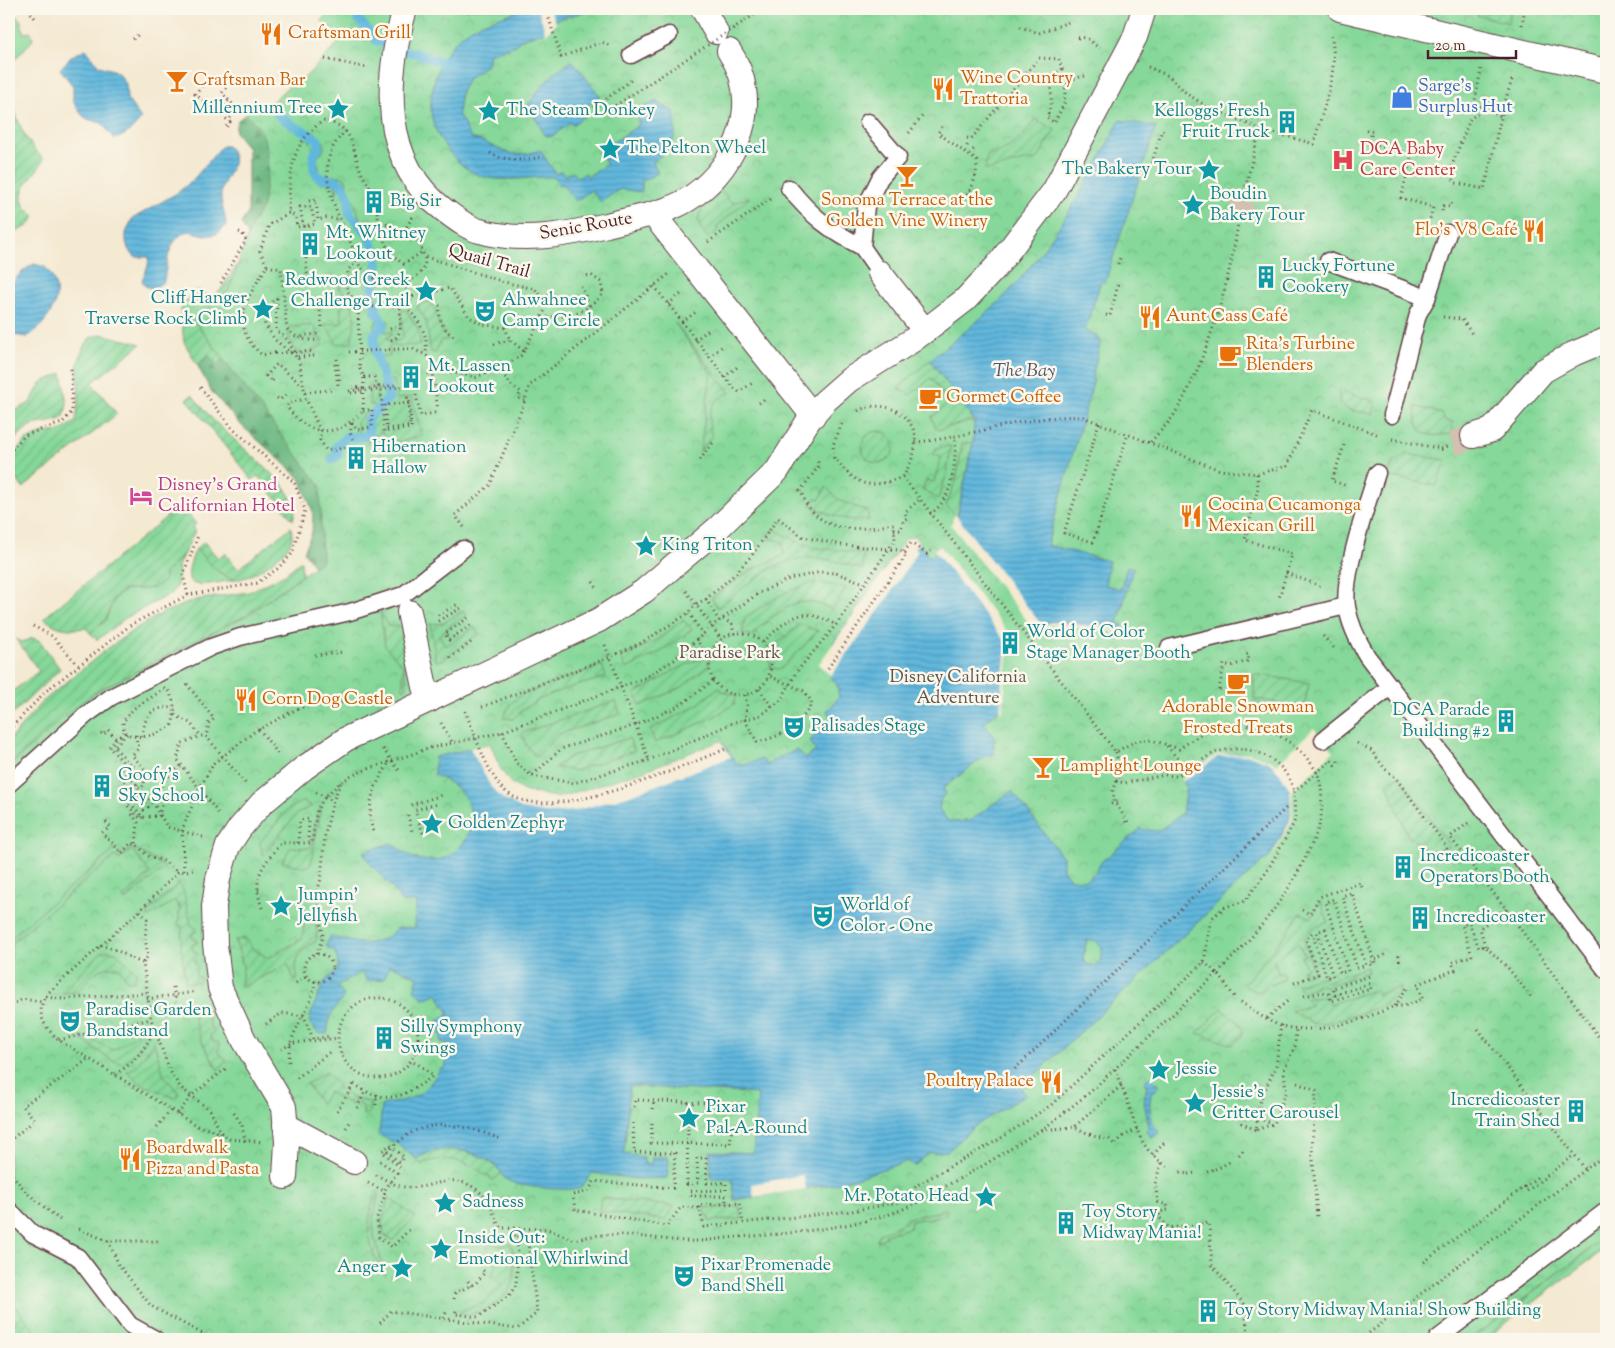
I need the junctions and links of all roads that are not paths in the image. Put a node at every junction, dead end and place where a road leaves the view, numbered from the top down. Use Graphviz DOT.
graph roads {
  1 [pos="703,9"];
  2 [pos="1144,9"];
  3 [pos="1340,9"];
  4 [pos="402,19"];
  5 [pos="669,35"];
  6 [pos="631,55"];
  7 [pos="1606,71"];
  8 [pos="868,122"];
  9 [pos="788,188"];
  10 [pos="654,214"];
  11 [pos="1448,233"];
  12 [pos="862,246"];
  13 [pos="1328,261"];
  14 [pos="880,273"];
  15 [pos="1427,298"];
  16 [pos="925,331"];
  17 [pos="1606,340"];
  18 [pos="1392,414"];
  19 [pos="813,416"];
  20 [pos="1462,440"];
  21 [pos="1377,473"];
  22 [pos="463,549"];
  23 [pos="406,603"];
  24 [pos="1346,606"];
  25 [pos="1169,648"];
  26 [pos="1390,687"];
  27 [pos="430,700"];
  28 [pos="1323,740"];
  29 [pos="9,784"];
  30 [pos="1606,970"];
  31 [pos="286,1125"];
  32 [pos="354,1162"];
  33 [pos="285,1178"];
  34 [pos="9,1210"];
  35 [pos="1606,1211"];
  36 [pos="155,1339"];
  37 [pos="1437,1339"];
  1 -- 10 [label="street, Senic Route"];
  2 -- 16 [label="street"];
  3 -- 7 [label="street"];
  4 -- 10 [label="street, Senic Route"];
  5 -- 6 [label="lane"];
  8 -- 12 [label="lane"];
  9 -- 12 [label="lane"];
  10 -- 19 [label="street"];
  11 -- 15 [label="lane"];
  12 -- 14 [label="lane"];
  13 -- 15 [label="lane"];
  14 -- 16 [label="street"];
  15 -- 18 [label="lane"];
  16 -- 19 [label="street"];
  17 -- 20 [label="street"];
  19 -- 27 [label="street"];
  21 -- 24 [label="lane"];
  22 -- 23 [label="lane"];
  23 -- 27 [label="street"];
  23 -- 29 [label="lane"];
  24 -- 25 [label="lane"];
  24 -- 26 [label="lane"];
  26 -- 28 [label="lane"];
  26 -- 30 [label="lane"];
  27 -- 31 [label="street"];
  31 -- 32 [label="street"];
  31 -- 33 [label="street"];
  34 -- 36 [label="lane"];
  35 -- 37 [label="lane"];
}
